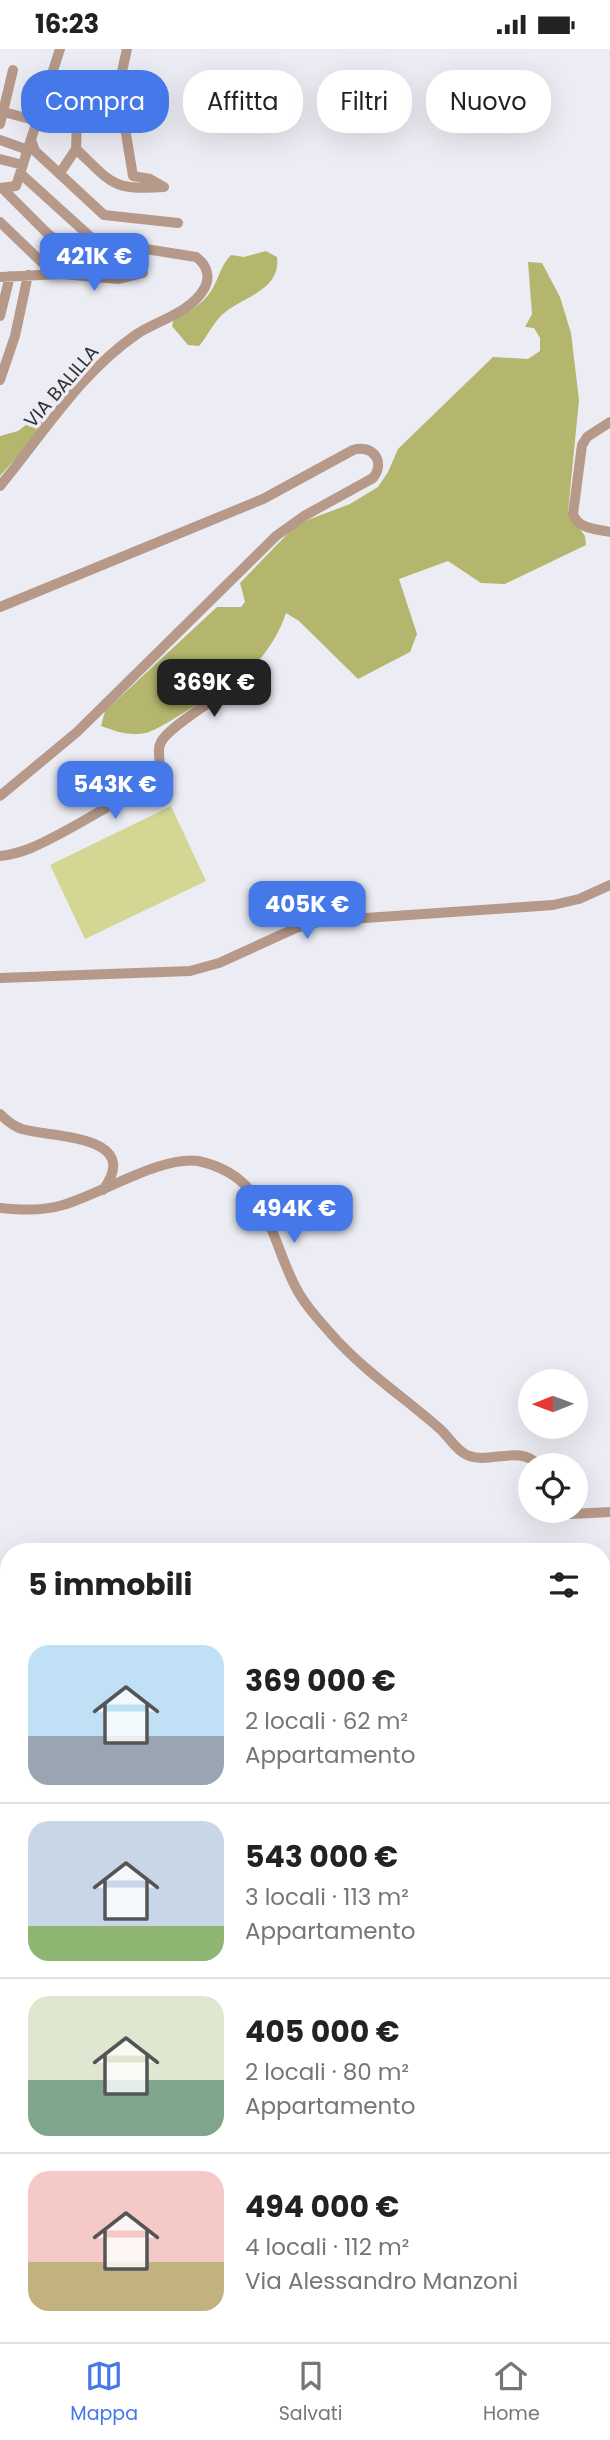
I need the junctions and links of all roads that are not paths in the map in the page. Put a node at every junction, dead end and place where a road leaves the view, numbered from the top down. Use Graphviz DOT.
graph roads {
  1 [pos="60,49"];
  2 [pos="127,49"];
  3 [pos="13,70"];
  4 [pos="53,70"];
  5 [pos="4,112"];
  6 [pos="21,117"];
  7 [pos="0,124"];
  8 [pos="33,133"];
  9 [pos="77,133"];
  10 [pos="0,140"];
  11 [pos="29,145"];
  12 [pos="76,149"];
  13 [pos="0,159"];
  14 [pos="22,170"];
  15 [pos="60,173"];
  16 [pos="1,188"];
  17 [pos="0,222"];
  18 [pos="178,223"];
  19 [pos="14,235"];
  20 [pos="0,238"];
  21 [pos="95,241"];
  22 [pos="81,257"];
  23 [pos="143,273"];
  24 [pos="54,274"];
  25 [pos="28,275"];
  26 [pos="73,275"];
  27 [pos="5,277"];
  28 [pos="0,317"];
  29 [pos="0,380"];
  30 [pos="610,422"];
  31 [pos="0,487"];
  32 [pos="610,532"];
  33 [pos="0,607"];
  34 [pos="229,689"];
  35 [pos="0,796"];
  36 [pos="0,856"];
  37 [pos="610,885"];
  38 [pos="0,978"];
  39 [pos="0,1114"];
  40 [pos="102,1191"];
  41 [pos="0,1209"];
  42 [pos="518,1456"];
  43 [pos="610,1512"];
  44 [pos="588,1513"];
  1 -- 4 [label="street"];
  2 -- 12 [label="street"];
  3 -- 5 [label="street"];
  5 -- 6 [label="street"];
  5 -- 7 [label="street"];
  8 -- 11 [label="street"];
  9 -- 12 [label="street"];
  10 -- 11 [label="street"];
  11 -- 14 [label="street"];
  11 -- 15 [label="street"];
  12 -- 15 [label="street"];
  13 -- 14 [label="street"];
  14 -- 16 [label="street"];
  14 -- 21 [label="street"];
  15 -- 18 [label="street"];
  16 -- 22 [label="street"];
  17 -- 19 [label="street"];
  19 -- 20 [label="street"];
  19 -- 24 [label="street"];
  21 -- 22 [label="street"];
  21 -- 31 [label="street, VIA BALILLA"];
  22 -- 26 [label="street"];
  23 -- 26 [label="street"];
  24 -- 25 [label="street"];
  24 -- 26 [label="street"];
  25 -- 27 [label="street"];
  25 -- 29 [label="street"];
  27 -- 28 [label="street"];
  30 -- 32 [label="street"];
  33 -- 35 [label="street"];
  34 -- 36 [label="street"];
  37 -- 38 [label="street"];
  39 -- 40 [label="street"];
  40 -- 41 [label="street"];
  40 -- 42 [label="street"];
  43 -- 44 [label="street"];
}
